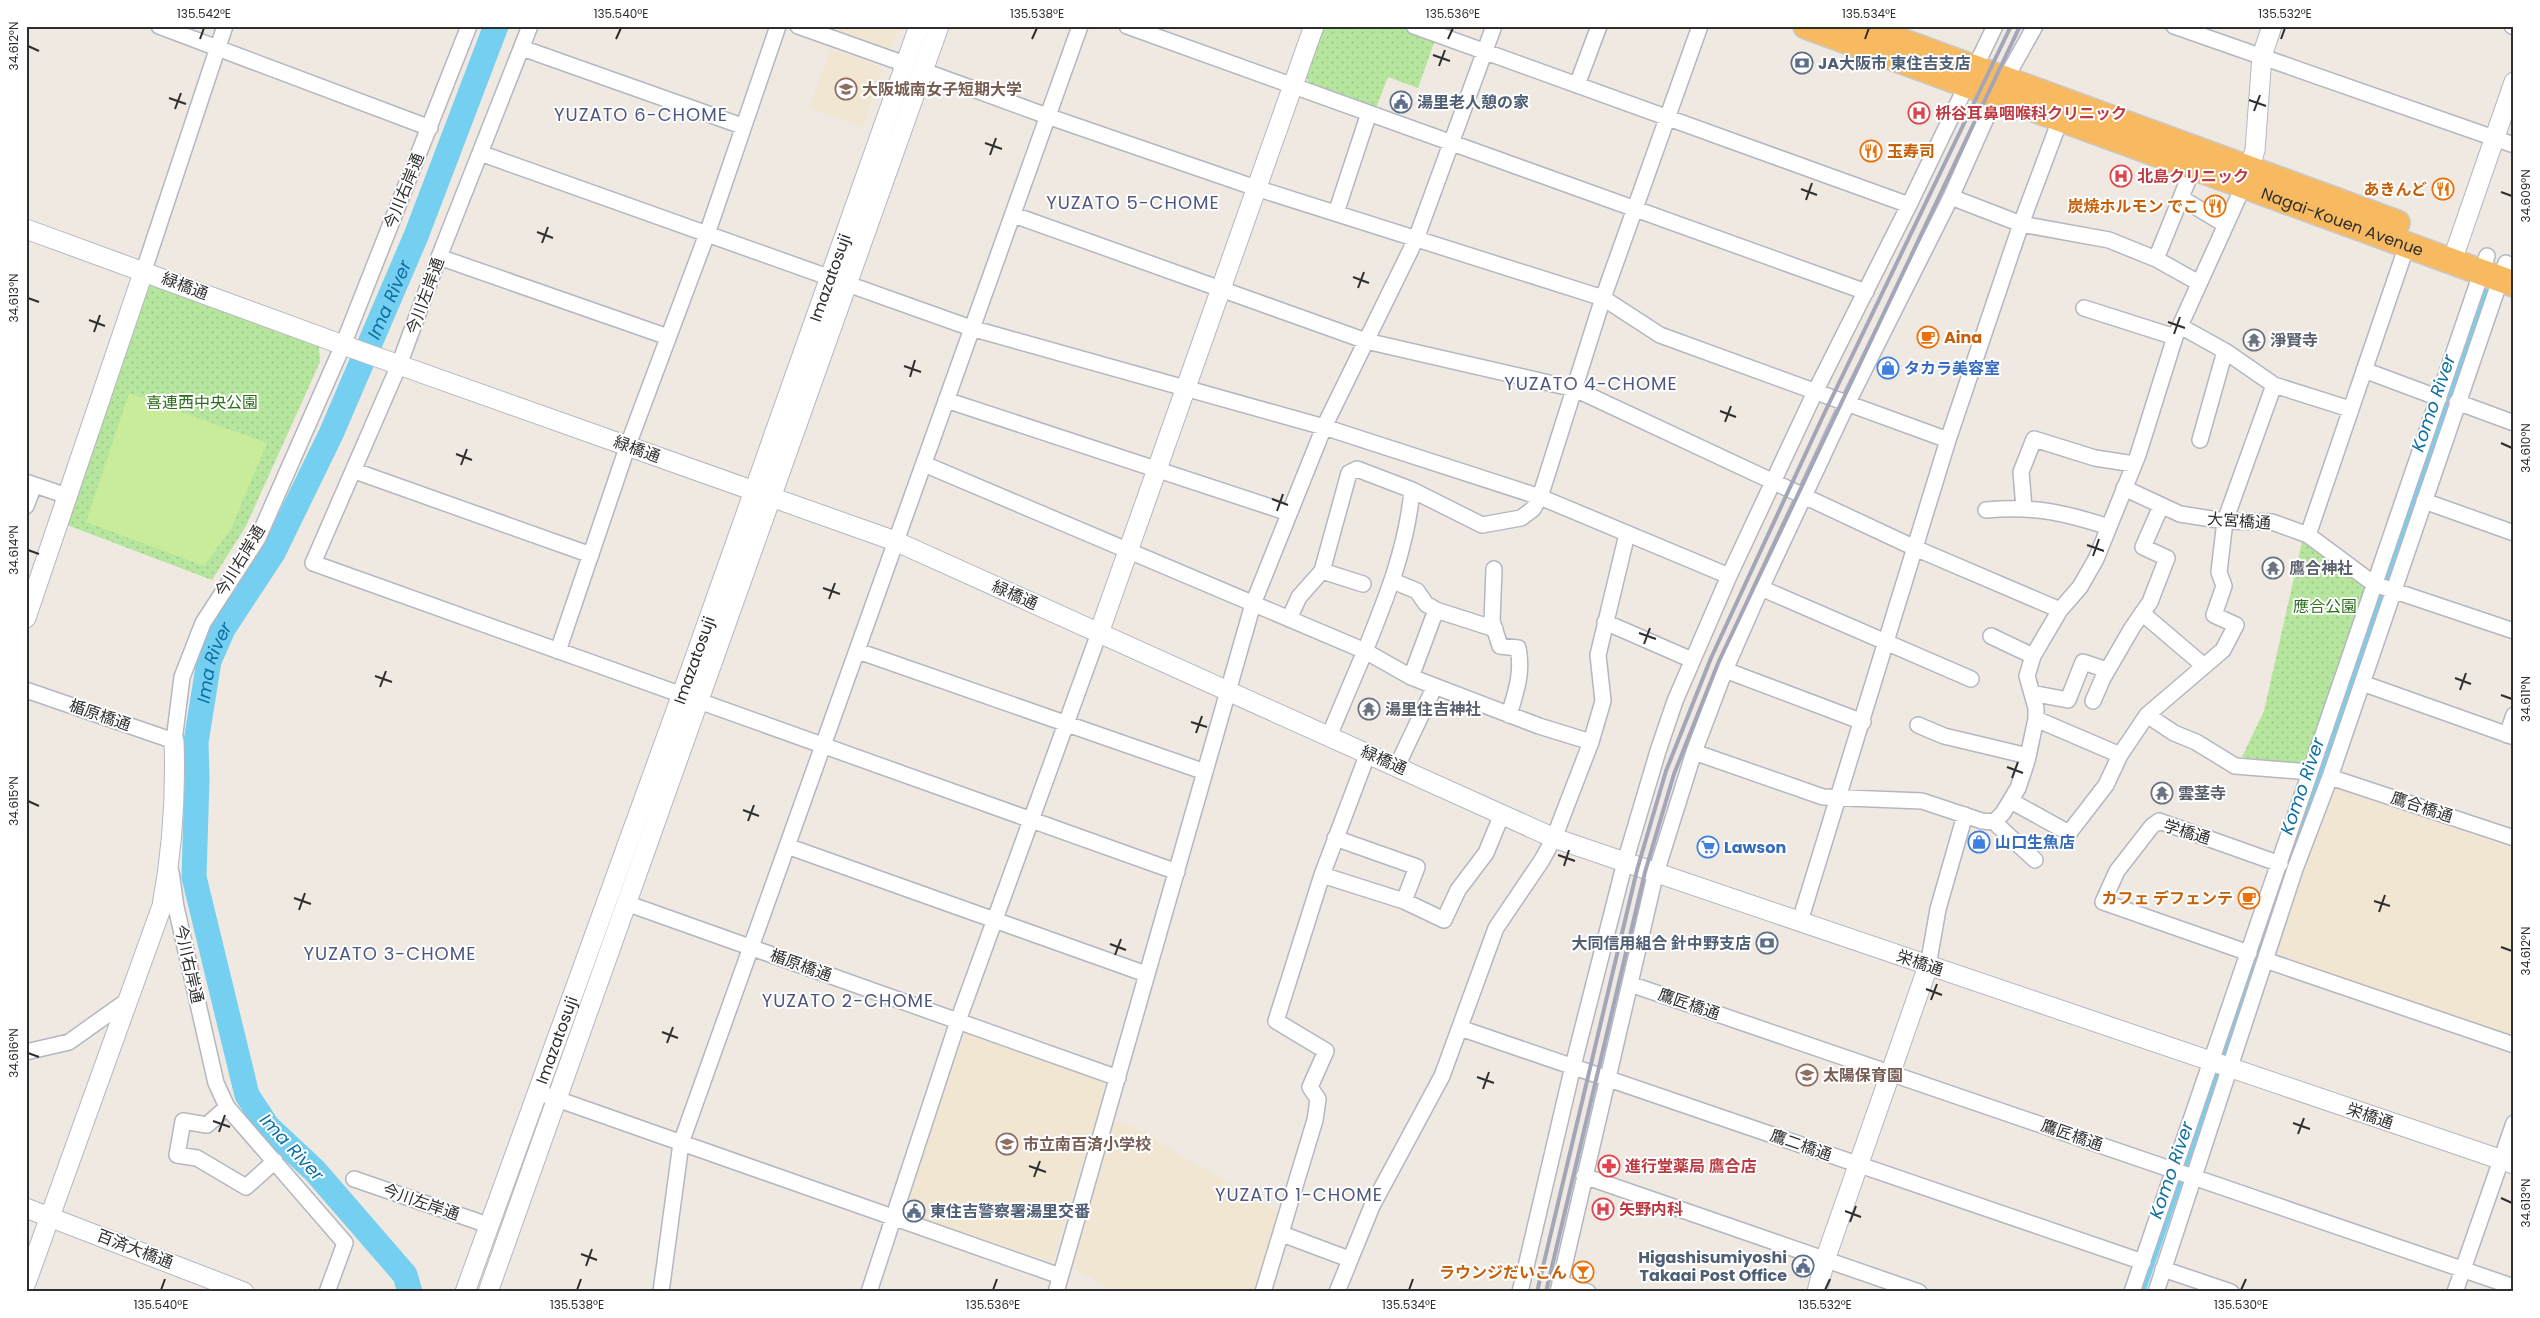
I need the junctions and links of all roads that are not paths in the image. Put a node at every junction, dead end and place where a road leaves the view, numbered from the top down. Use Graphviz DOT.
graph roads {
  1 [pos="159,26"];
  2 [pos="226,26"];
  3 [pos="470,26"];
  4 [pos="530,26"];
  5 [pos="778,26"];
  6 [pos="798,26"];
  7 [pos="919,26"];
  8 [pos="940,26"];
  9 [pos="1080,26"];
  10 [pos="1127,26"];
  11 [pos="1314,26"];
  12 [pos="1414,26"];
  13 [pos="1494,26"];
  14 [pos="1599,26"];
  15 [pos="1700,26"];
  16 [pos="1806,26"];
  17 [pos="1860,26"];
  18 [pos="1994,26"];
  19 [pos="2035,26"];
  20 [pos="2174,26"];
  21 [pos="2272,26"];
  22 [pos="522,48"];
  23 [pos="218,49"];
  24 [pos="1484,52"];
  25 [pos="2262,56"];
  26 [pos="905,64"];
  27 [pos="924,71"];
  28 [pos="1971,76"];
  29 [pos="2514,82"];
  30 [pos="1577,85"];
  31 [pos="1292,86"];
  32 [pos="2002,88"];
  33 [pos="1369,113"];
  34 [pos="1047,116"];
  35 [pos="1667,117"];
  36 [pos="2060,120"];
  37 [pos="742,126"];
  38 [pos="430,128"];
  39 [pos="2494,138"];
  40 [pos="1451,142"];
  41 [pos="2514,145"];
  42 [pos="480,153"];
  43 [pos="2193,168"];
  44 [pos="2247,178"];
  45 [pos="1256,188"];
  46 [pos="1951,197"];
  47 [pos="2181,198"];
  48 [pos="1909,205"];
  49 [pos="1634,208"];
  50 [pos="1336,213"];
  51 [pos="1014,215"];
  52 [pos="2021,224"];
  53 [pos="2226,225"];
  54 [pos="26,229"];
  55 [pos="707,234"];
  56 [pos="1416,239"];
  57 [pos="2407,245"];
  58 [pos="2455,253"];
  59 [pos="439,257"];
  60 [pos="2156,259"];
  61 [pos="144,270"];
  62 [pos="2501,270"];
  63 [pos="838,281"];
  64 [pos="2199,283"];
  65 [pos="1220,289"];
  66 [pos="1866,292"];
  67 [pos="1603,298"];
  68 [pos="2084,308"];
  69 [pos="971,328"];
  70 [pos="2177,332"];
  71 [pos="668,337"];
  72 [pos="1366,340"];
  73 [pos="343,345"];
  74 [pos="2225,351"];
  75 [pos="395,363"];
  76 [pos="2364,370"];
  77 [pos="2274,385"];
  78 [pos="1186,388"];
  79 [pos="1575,389"];
  80 [pos="1816,390"];
  81 [pos="2439,398"];
  82 [pos="946,400"];
  83 [pos="2457,402"];
  84 [pos="1847,404"];
  85 [pos="2350,409"];
  86 [pos="2514,423"];
  87 [pos="1324,427"];
  88 [pos="1948,440"];
  89 [pos="2200,440"];
  90 [pos="628,445"];
  91 [pos="924,464"];
  92 [pos="2134,464"];
  93 [pos="1158,468"];
  94 [pos="355,470"];
  95 [pos="1774,481"];
  96 [pos="30,484"];
  97 [pos="2124,488"];
  98 [pos="1412,490"];
  99 [pos="762,495"];
  100 [pos="1804,495"];
  101 [pos="66,496"];
  102 [pos="1540,497"];
  103 [pos="2424,501"];
  104 [pos="26,506"];
  105 [pos="2161,506"];
  106 [pos="2024,508"];
  107 [pos="1986,510"];
  108 [pos="1289,513"];
  109 [pos="2225,521"];
  110 [pos="2109,527"];
  111 [pos="2514,533"];
  112 [pos="1627,534"];
  113 [pos="2308,535"];
  114 [pos="894,542"];
  115 [pos="1915,548"];
  116 [pos="1128,551"];
  117 [pos="591,555"];
  118 [pos="1494,569"];
  119 [pos="1322,571"];
  120 [pos="1729,576"];
  121 [pos="1393,581"];
  122 [pos="1363,584"];
  123 [pos="2384,587"];
  124 [pos="1761,588"];
  125 [pos="1253,604"];
  126 [pos="1436,610"];
  127 [pos="2060,610"];
  128 [pos="2142,613"];
  129 [pos="26,618"];
  130 [pos="1289,619"];
  131 [pos="1605,622"];
  132 [pos="1494,630"];
  133 [pos="2514,631"];
  134 [pos="1099,633"];
  135 [pos="1991,636"];
  136 [pos="1888,644"];
  137 [pos="558,651"];
  138 [pos="858,651"];
  139 [pos="1366,652"];
  140 [pos="2033,656"];
  141 [pos="1692,660"];
  142 [pos="2202,665"];
  143 [pos="1725,670"];
  144 [pos="2107,670"];
  145 [pos="1411,677"];
  146 [pos="1971,679"];
  147 [pos="2362,683"];
  148 [pos="1435,686"];
  149 [pos="26,690"];
  150 [pos="1228,691"];
  151 [pos="2032,693"];
  152 [pos="690,697"];
  153 [pos="2093,701"];
  154 [pos="1509,715"];
  155 [pos="2147,715"];
  156 [pos="2514,715"];
  157 [pos="2036,719"];
  158 [pos="1863,722"];
  159 [pos="1918,725"];
  160 [pos="1067,726"];
  161 [pos="1329,736"];
  162 [pos="2510,736"];
  163 [pos="174,741"];
  164 [pos="1591,742"];
  165 [pos="822,745"];
  166 [pos="1694,752"];
  167 [pos="1368,753"];
  168 [pos="2120,755"];
  169 [pos="2028,756"];
  170 [pos="1397,766"];
  171 [pos="1205,772"];
  172 [pos="2310,772"];
  173 [pos="2330,777"];
  174 [pos="1839,798"];
  175 [pos="2011,801"];
  176 [pos="1502,814"];
  177 [pos="1964,815"];
  178 [pos="1032,820"];
  179 [pos="1994,822"];
  180 [pos="1335,838"];
  181 [pos="1554,838"];
  182 [pos="2514,838"];
  183 [pos="787,846"];
  184 [pos="2035,860"];
  185 [pos="169,861"];
  186 [pos="1626,862"];
  187 [pos="2280,864"];
  188 [pos="1657,871"];
  189 [pos="1177,872"];
  190 [pos="1322,875"];
  191 [pos="1404,901"];
  192 [pos="626,903"];
  193 [pos="995,920"];
  194 [pos="1800,921"];
  195 [pos="751,946"];
  196 [pos="2249,953"];
  197 [pos="2265,960"];
  198 [pos="1928,966"];
  199 [pos="1146,974"];
  200 [pos="1630,984"];
  201 [pos="128,1000"];
  202 [pos="958,1021"];
  203 [pos="1460,1028"];
  204 [pos="2514,1045"];
  205 [pos="26,1052"];
  206 [pos="2221,1065"];
  207 [pos="1573,1066"];
  208 [pos="1890,1072"];
  209 [pos="1608,1077"];
  210 [pos="1118,1078"];
  211 [pos="537,1092"];
  212 [pos="555,1099"];
  213 [pos="227,1107"];
  214 [pos="2514,1123"];
  215 [pos="681,1143"];
  216 [pos="275,1161"];
  217 [pos="2508,1162"];
  218 [pos="1859,1166"];
  219 [pos="2175,1170"];
  220 [pos="1584,1176"];
  221 [pos="2192,1176"];
  222 [pos="354,1178"];
  223 [pos="26,1208"];
  224 [pos="51,1216"];
  225 [pos="892,1216"];
  226 [pos="488,1225"];
  227 [pos="1282,1234"];
  228 [pos="1349,1259"];
  229 [pos="1826,1260"];
  230 [pos="2143,1262"];
  231 [pos="2163,1269"];
  232 [pos="2463,1270"];
  233 [pos="1060,1276"];
  234 [pos="26,1283"];
  235 [pos="1559,1287"];
  236 [pos="2514,1287"];
  237 [pos="244,1292"];
  238 [pos="327,1292"];
  239 [pos="465,1292"];
  240 [pos="488,1292"];
  241 [pos="661,1292"];
  242 [pos="869,1292"];
  243 [pos="1056,1292"];
  244 [pos="1264,1292"];
  245 [pos="1337,1292"];
  246 [pos="1520,1292"];
  247 [pos="1588,1292"];
  248 [pos="1817,1292"];
  249 [pos="1919,1292"];
  250 [pos="2132,1292"];
  251 [pos="2156,1292"];
  252 [pos="2231,1292"];
  253 [pos="2455,1292"];
  1 -- 23 [label="street"];
  2 -- 23 [label="street"];
  3 -- 38 [label="street, 今川右岸通"];
  4 -- 22 [label="street, 今川左岸通"];
  5 -- 37 [label="street"];
  6 -- 26 [label="street"];
  7 -- 26 [label="street, Imazatosuji"];
  8 -- 27 [label="street, Imazatosuji"];
  9 -- 34 [label="street"];
  10 -- 31 [label="street"];
  11 -- 31 [label="street"];
  12 -- 24 [label="street"];
  13 -- 24 [label="street"];
  14 -- 30 [label="street"];
  15 -- 35 [label="street"];
  16 -- 28 [label="highway, Nagai-Kouen Avenue"];
  17 -- 28 [label="highway, Nagai-Kouen Avenue"];
  18 -- 28 [label="street"];
  19 -- 32 [label="street"];
  20 -- 25 [label="street"];
  21 -- 25 [label="street"];
  22 -- 37 [label="street"];
  22 -- 42 [label="street, 今川左岸通"];
  23 -- 38 [label="street"];
  23 -- 61 [label="street"];
  24 -- 30 [label="street"];
  24 -- 40 [label="street"];
  25 -- 39 [label="street"];
  25 -- 44 [label="street"];
  26 -- 63 [label="street, Imazatosuji"];
  27 -- 34 [label="street"];
  27 -- 63 [label="street, Imazatosuji"];
  28 -- 32 [label="highway, Nagai-Kouen Avenue"];
  28 -- 48 [label="street"];
  29 -- 39 [label="street"];
  30 -- 35 [label="street"];
  31 -- 33 [label="street"];
  31 -- 45 [label="street"];
  32 -- 36 [label="highway, Nagai-Kouen Avenue"];
  32 -- 44 [label="highway, Nagai-Kouen Avenue"];
  32 -- 46 [label="street"];
  33 -- 40 [label="street"];
  33 -- 50 [label="street"];
  34 -- 45 [label="street"];
  34 -- 51 [label="street"];
  35 -- 48 [label="street"];
  35 -- 49 [label="street"];
  36 -- 43 [label="highway, Nagai-Kouen Avenue"];
  36 -- 52 [label="street"];
  37 -- 55 [label="street"];
  38 -- 73 [label="street, 今川右岸通"];
  39 -- 41 [label="street"];
  39 -- 58 [label="street"];
  40 -- 49 [label="street"];
  40 -- 56 [label="street"];
  42 -- 55 [label="street"];
  42 -- 59 [label="street, 今川左岸通"];
  43 -- 44 [label="highway, Nagai-Kouen Avenue"];
  43 -- 47 [label="street"];
  44 -- 53 [label="street"];
  44 -- 57 [label="highway, Nagai-Kouen Avenue"];
  44 -- 58 [label="highway, Nagai-Kouen Avenue"];
  45 -- 50 [label="street"];
  45 -- 65 [label="street"];
  46 -- 52 [label="street"];
  46 -- 84 [label="street"];
  47 -- 53 [label="street"];
  47 -- 60 [label="street"];
  48 -- 66 [label="street"];
  49 -- 66 [label="street"];
  49 -- 67 [label="street"];
  50 -- 56 [label="street"];
  51 -- 65 [label="street"];
  51 -- 69 [label="street"];
  52 -- 60 [label="street"];
  52 -- 88 [label="street"];
  53 -- 64 [label="street"];
  54 -- 61 [label="street, 緑橋通"];
  55 -- 63 [label="street"];
  55 -- 71 [label="street"];
  56 -- 67 [label="street"];
  56 -- 72 [label="street"];
  57 -- 58 [label="highway, Nagai-Kouen Avenue"];
  57 -- 76 [label="street"];
  58 -- 62 [label="highway, Nagai-Kouen Avenue"];
  59 -- 71 [label="street"];
  59 -- 75 [label="street, 今川左岸通"];
  60 -- 64 [label="street"];
  61 -- 73 [label="street, 緑橋通"];
  61 -- 101 [label="street"];
  62 -- 81 [label="street"];
  62 -- 83 [label="street"];
  63 -- 69 [label="street"];
  63 -- 99 [label="street, Imazatosuji"];
  64 -- 70 [label="street"];
  65 -- 72 [label="street"];
  65 -- 78 [label="street"];
  66 -- 80 [label="street"];
  67 -- 79 [label="street"];
  67 -- 80 [label="street"];
  68 -- 70 [label="street"];
  69 -- 78 [label="street"];
  69 -- 82 [label="street"];
  70 -- 74 [label="street"];
  70 -- 92 [label="street"];
  71 -- 90 [label="street"];
  72 -- 79 [label="street"];
  72 -- 87 [label="street"];
  73 -- 75 [label="street, 緑橋通"];
  73 -- 163 [label="street, 今川右岸通"];
  74 -- 77 [label="street"];
  74 -- 89 [label="street"];
  75 -- 90 [label="street, 緑橋通"];
  75 -- 94 [label="street, 今川左岸通"];
  76 -- 81 [label="street"];
  76 -- 85 [label="street"];
  77 -- 85 [label="street"];
  77 -- 109 [label="street"];
  78 -- 87 [label="street"];
  78 -- 93 [label="street"];
  79 -- 95 [label="street"];
  79 -- 102 [label="street"];
  80 -- 84 [label="street"];
  80 -- 95 [label="street"];
  81 -- 123 [label="street"];
  82 -- 91 [label="street"];
  82 -- 93 [label="street"];
  83 -- 86 [label="street"];
  83 -- 103 [label="street"];
  84 -- 88 [label="street"];
  84 -- 100 [label="street"];
  85 -- 113 [label="street"];
  87 -- 102 [label="street"];
  87 -- 108 [label="street"];
  88 -- 115 [label="street"];
  90 -- 99 [label="street, 緑橋通"];
  90 -- 117 [label="street"];
  91 -- 114 [label="street"];
  91 -- 116 [label="street"];
  92 -- 97 [label="street"];
  92 -- 106 [label="street"];
  93 -- 108 [label="street"];
  93 -- 116 [label="street"];
  94 -- 117 [label="street"];
  94 -- 137 [label="street, 今川左岸通"];
  95 -- 100 [label="street"];
  95 -- 120 [label="street"];
  96 -- 101 [label="street"];
  96 -- 104 [label="street"];
  97 -- 105 [label="street, 大宮橋通"];
  97 -- 110 [label="street"];
  98 -- 102 [label="street"];
  98 -- 119 [label="street"];
  98 -- 121 [label="street"];
  99 -- 114 [label="street, 緑橋通"];
  99 -- 152 [label="street, Imazatosuji"];
  100 -- 115 [label="street"];
  100 -- 124 [label="street"];
  101 -- 129 [label="street"];
  102 -- 112 [label="street"];
  103 -- 111 [label="street"];
  103 -- 123 [label="street"];
  105 -- 109 [label="street, 大宮橋通"];
  105 -- 128 [label="street"];
  106 -- 107 [label="street"];
  106 -- 110 [label="street"];
  108 -- 125 [label="street"];
  109 -- 113 [label="street, 大宮橋通"];
  109 -- 142 [label="street"];
  110 -- 127 [label="street"];
  112 -- 120 [label="street"];
  112 -- 131 [label="street"];
  113 -- 123 [label="street, 大宮橋通"];
  114 -- 134 [label="street, 緑橋通"];
  114 -- 138 [label="street"];
  115 -- 127 [label="street"];
  115 -- 136 [label="street"];
  116 -- 125 [label="street"];
  116 -- 134 [label="street"];
  117 -- 137 [label="street"];
  118 -- 132 [label="street"];
  119 -- 122 [label="street"];
  119 -- 130 [label="street"];
  120 -- 141 [label="street"];
  121 -- 126 [label="street"];
  121 -- 139 [label="street"];
  123 -- 133 [label="street, 大宮橋通"];
  123 -- 147 [label="street"];
  123 -- 172 [label="street"];
  124 -- 136 [label="street"];
  124 -- 143 [label="street"];
  125 -- 130 [label="street"];
  125 -- 150 [label="street"];
  126 -- 132 [label="street"];
  126 -- 145 [label="street"];
  127 -- 140 [label="street"];
  128 -- 142 [label="street"];
  128 -- 144 [label="street"];
  130 -- 139 [label="street"];
  131 -- 141 [label="street"];
  131 -- 164 [label="street"];
  132 -- 154 [label="street"];
  134 -- 150 [label="street, 緑橋通"];
  134 -- 160 [label="street"];
  135 -- 140 [label="street"];
  136 -- 146 [label="street"];
  136 -- 158 [label="street"];
  137 -- 152 [label="street"];
  138 -- 160 [label="street"];
  138 -- 165 [label="street"];
  139 -- 145 [label="street"];
  139 -- 161 [label="street"];
  140 -- 151 [label="street"];
  141 -- 186 [label="street"];
  142 -- 155 [label="street"];
  143 -- 158 [label="street"];
  143 -- 166 [label="street"];
  144 -- 151 [label="street"];
  144 -- 153 [label="street"];
  145 -- 148 [label="street"];
  147 -- 162 [label="street"];
  147 -- 173 [label="street"];
  148 -- 154 [label="street"];
  148 -- 170 [label="street"];
  149 -- 163 [label="street, 楯原橋通"];
  150 -- 161 [label="street, 緑橋通"];
  150 -- 171 [label="street"];
  151 -- 157 [label="street"];
  152 -- 165 [label="street"];
  152 -- 192 [label="street, Imazatosuji"];
  152 -- 211 [label="street, Imazatosuji"];
  154 -- 164 [label="street"];
  155 -- 168 [label="street"];
  155 -- 172 [label="street"];
  156 -- 162 [label="street"];
  157 -- 168 [label="street"];
  157 -- 169 [label="street"];
  158 -- 174 [label="street"];
  159 -- 169 [label="street"];
  160 -- 171 [label="street"];
  160 -- 178 [label="street"];
  161 -- 167 [label="street, 緑橋通"];
  163 -- 185 [label="street, 今川右岸通"];
  164 -- 181 [label="street"];
  165 -- 178 [label="street"];
  165 -- 183 [label="street"];
  166 -- 174 [label="street"];
  166 -- 188 [label="street"];
  167 -- 170 [label="street, 緑橋通"];
  167 -- 180 [label="street"];
  168 -- 175 [label="street"];
  169 -- 175 [label="street"];
  170 -- 176 [label="street, 緑橋通"];
  171 -- 189 [label="street"];
  172 -- 187 [label="street"];
  173 -- 182 [label="street, 鷹合橋通"];
  173 -- 197 [label="street"];
  174 -- 177 [label="street"];
  174 -- 194 [label="street"];
  175 -- 179 [label="street"];
  176 -- 181 [label="street, 緑橋通"];
  176 -- 191 [label="street"];
  177 -- 179 [label="street"];
  177 -- 198 [label="street"];
  178 -- 189 [label="street"];
  178 -- 193 [label="street"];
  179 -- 184 [label="street"];
  180 -- 190 [label="street"];
  180 -- 191 [label="street"];
  181 -- 186 [label="street, 緑橋通"];
  181 -- 203 [label="street"];
  183 -- 193 [label="street"];
  183 -- 195 [label="street"];
  185 -- 201 [label="street"];
  185 -- 213 [label="street, 今川右岸通"];
  186 -- 188 [label="street, 栄橋通"];
  186 -- 207 [label="street"];
  187 -- 196 [label="street"];
  187 -- 196 [label="street, 学橋通"];
  188 -- 194 [label="street, 栄橋通"];
  188 -- 200 [label="street"];
  189 -- 199 [label="street"];
  190 -- 191 [label="street"];
  190 -- 227 [label="street"];
  192 -- 195 [label="street, 楯原橋通"];
  192 -- 212 [label="street, Imazatosuji"];
  193 -- 199 [label="street"];
  193 -- 202 [label="street"];
  194 -- 198 [label="street, 栄橋通"];
  195 -- 202 [label="street, 楯原橋通"];
  195 -- 215 [label="street"];
  196 -- 206 [label="street"];
  197 -- 204 [label="street"];
  197 -- 206 [label="street"];
  198 -- 206 [label="street, 栄橋通"];
  198 -- 208 [label="street"];
  199 -- 210 [label="street"];
  200 -- 208 [label="street, 鷹匠橋通"];
  200 -- 209 [label="street"];
  201 -- 205 [label="street"];
  201 -- 224 [label="street"];
  202 -- 210 [label="street, 楯原橋通"];
  202 -- 225 [label="street"];
  203 -- 207 [label="street, 鷹二橋通"];
  203 -- 228 [label="street"];
  206 -- 217 [label="street, 栄橋通"];
  206 -- 219 [label="street"];
  206 -- 221 [label="street"];
  207 -- 209 [label="street, 鷹二橋通"];
  207 -- 246 [label="street"];
  208 -- 218 [label="street"];
  208 -- 219 [label="street, 鷹匠橋通"];
  209 -- 218 [label="street, 鷹二橋通"];
  209 -- 220 [label="street"];
  210 -- 233 [label="street"];
  211 -- 212 [label="street"];
  211 -- 226 [label="street, Imazatosuji"];
  212 -- 215 [label="street"];
  212 -- 240 [label="street, Imazatosuji"];
  213 -- 216 [label="street, 今川右岸通"];
  213 -- 216 [label="street"];
  214 -- 217 [label="street"];
  215 -- 225 [label="street"];
  215 -- 241 [label="street"];
  216 -- 238 [label="street, 今川右岸通"];
  217 -- 232 [label="street"];
  218 -- 229 [label="street"];
  218 -- 230 [label="street, 鷹二橋通"];
  219 -- 221 [label="street, 鷹匠橋通"];
  219 -- 230 [label="street"];
  220 -- 229 [label="street"];
  220 -- 235 [label="street"];
  221 -- 231 [label="street"];
  221 -- 232 [label="street, 鷹匠橋通"];
  222 -- 226 [label="street, 今川左岸通"];
  223 -- 224 [label="street, 百済大橋通"];
  224 -- 234 [label="street"];
  224 -- 237 [label="street, 百済大橋通"];
  225 -- 233 [label="street"];
  225 -- 242 [label="street"];
  226 -- 239 [label="street, Imazatosuji"];
  227 -- 228 [label="street"];
  227 -- 244 [label="street"];
  228 -- 245 [label="street"];
  229 -- 248 [label="street"];
  229 -- 249 [label="street"];
  230 -- 250 [label="street"];
  231 -- 251 [label="street"];
  231 -- 252 [label="street"];
  232 -- 236 [label="street, 鷹匠橋通"];
  232 -- 253 [label="street"];
  233 -- 243 [label="street"];
  235 -- 247 [label="street"];
}
